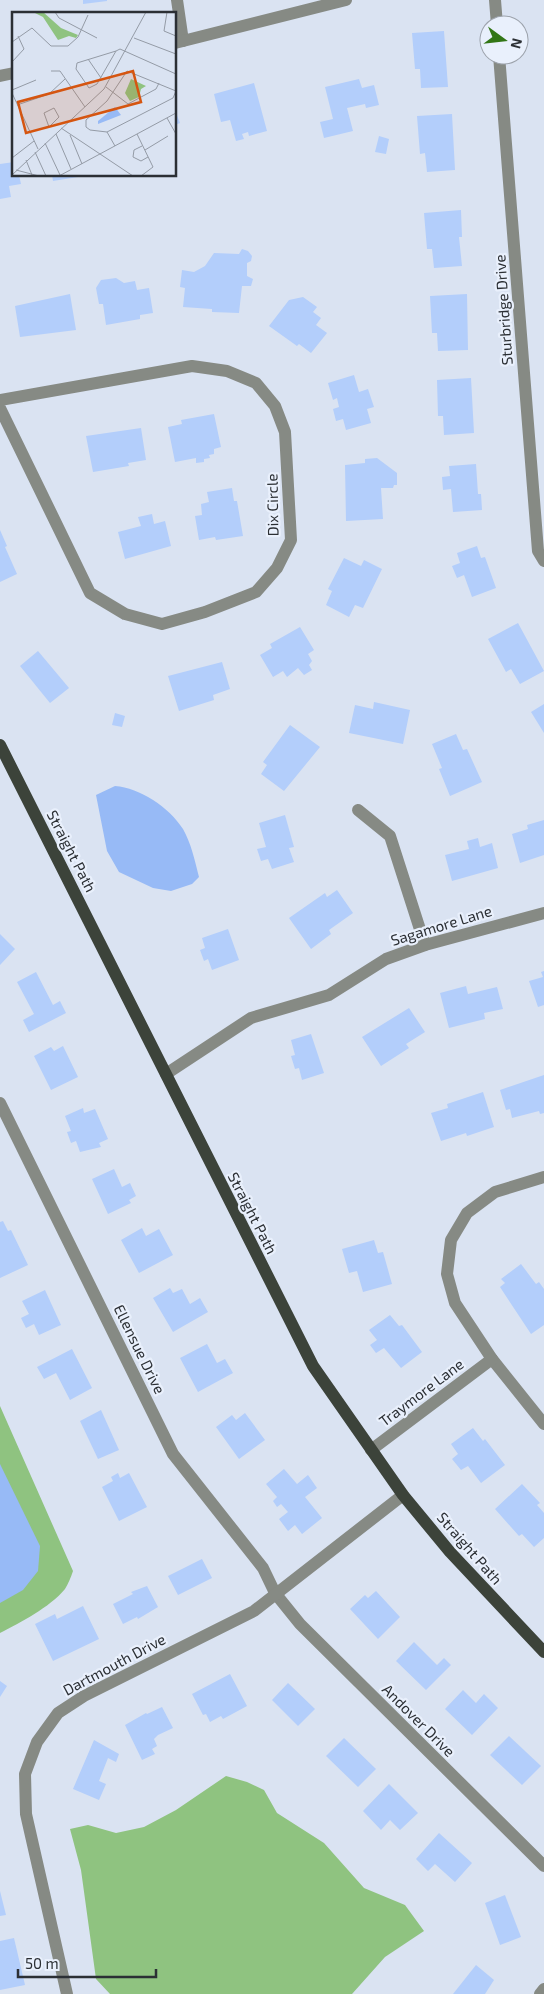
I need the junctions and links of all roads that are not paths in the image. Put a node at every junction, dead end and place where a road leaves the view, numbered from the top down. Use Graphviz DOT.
graph roads {
  1 [pos="177,0"];
  2 [pos="346,0"];
  3 [pos="495,0"];
  4 [pos="496,15"];
  5 [pos="179,42"];
  6 [pos="500,65"];
  7 [pos="0,400"];
  8 [pos="0,408"];
  9 [pos="544,561"];
  10 [pos="0,745"];
  11 [pos="358,810"];
  12 [pos="544,913"];
  13 [pos="425,945"];
  14 [pos="166,1074"];
  15 [pos="0,1103"];
  16 [pos="544,1177"];
  17 [pos="492,1359"];
  18 [pos="544,1424"];
  19 [pos="371,1450"];
  20 [pos="403,1495"];
  21 [pos="275,1593"];
  22 [pos="544,1652"];
  23 [pos="544,1866"];
  24 [pos="544,1989"];
  25 [pos="67,1994"];
  26 [pos="540,1994"];
  1 -- 5 [label="street"];
  2 -- 5 [label="street"];
  3 -- 4 [label="street"];
  6 -- 9 [label="street, Sturbridge Drive"];
  7 -- 8 [label="street, Dix Circle"];
  10 -- 14 [label="main road, Straight Path"];
  11 -- 13 [label="street"];
  12 -- 13 [label="street, Sagamore Lane"];
  13 -- 14 [label="street, Sagamore Lane"];
  14 -- 19 [label="main road, Straight Path"];
  15 -- 21 [label="street, Ellensue Drive"];
  16 -- 17 [label="street"];
  17 -- 18 [label="street"];
  17 -- 19 [label="street, Traymore Lane"];
  19 -- 20 [label="main road, Straight Path"];
  20 -- 21 [label="street, Dartmouth Drive"];
  20 -- 22 [label="main road, Straight Path"];
  21 -- 23 [label="street, Andover Drive"];
  21 -- 25 [label="street, Dartmouth Drive"];
  24 -- 26 [label="street"];
}
